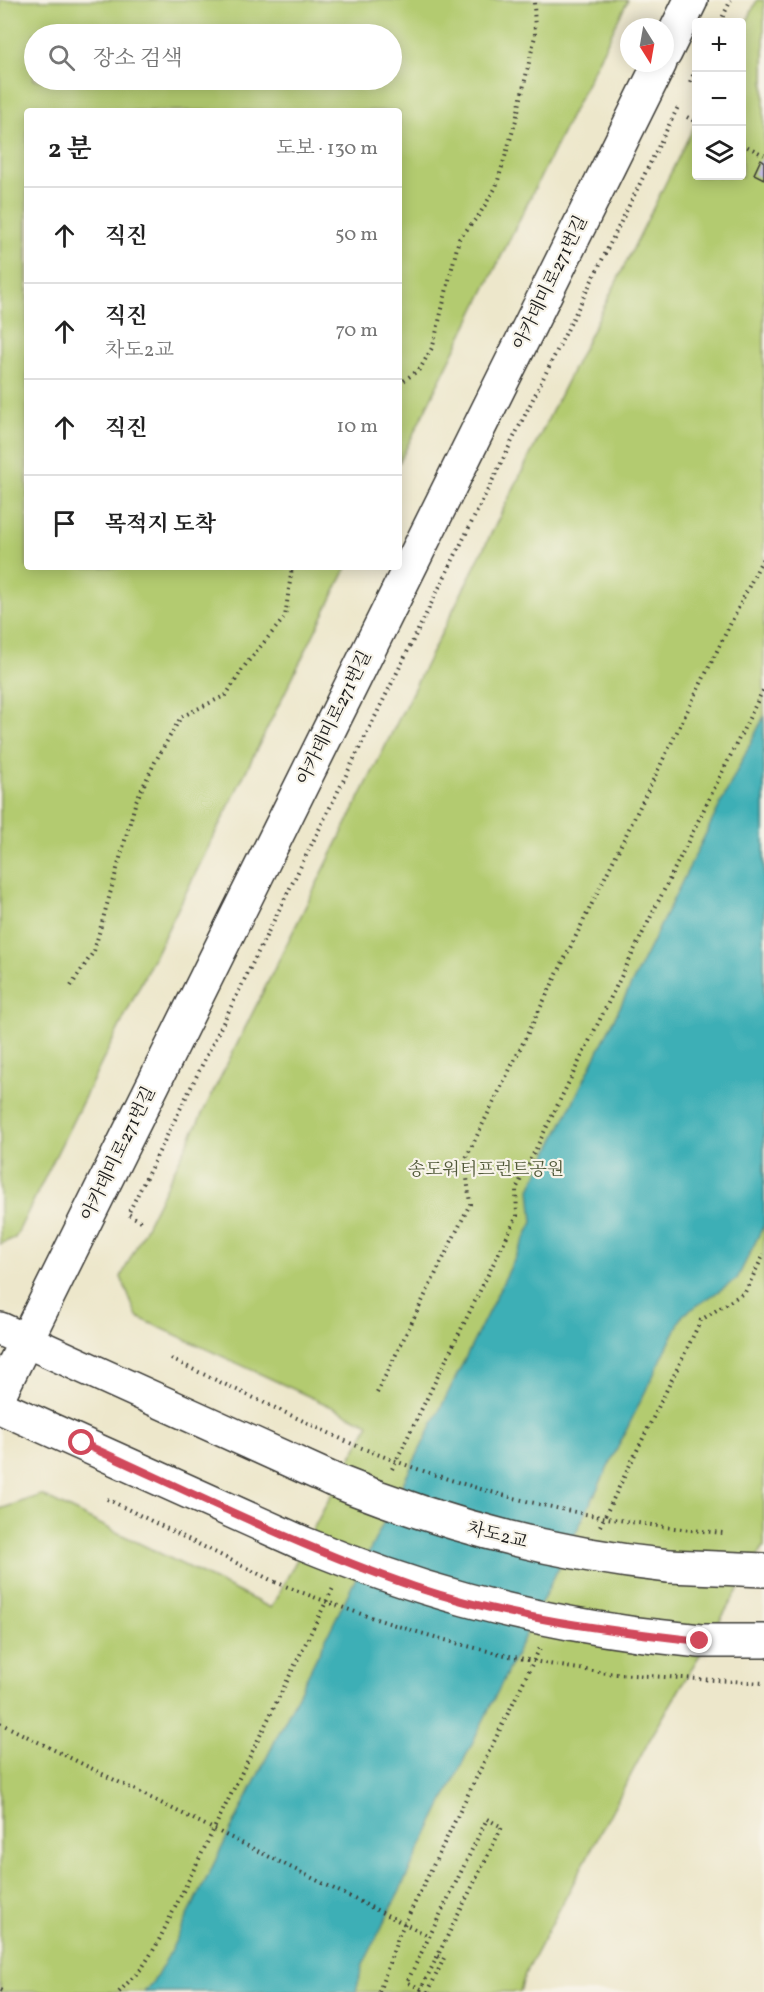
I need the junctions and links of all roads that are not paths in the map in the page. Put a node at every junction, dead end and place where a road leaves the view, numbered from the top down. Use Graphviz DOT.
graph roads {
  1 [pos="691,0"];
  2 [pos="674,35"];
  3 [pos="655,72"];
  4 [pos="13,1335"];
  5 [pos="5,1383"];
  6 [pos="0,1407"];
  7 [pos="764,1570"];
  8 [pos="764,1641"];
  1 -- 2 [label="main road"];
  3 -- 4 [label="main road, 아카데미로271번길"];
  4 -- 5 [label="main road, 아카데미로271번길"];
  4 -- 7 [label="main road, 차도2교, bridge"];
  6 -- 8 [label="main road, bridge"];
}
